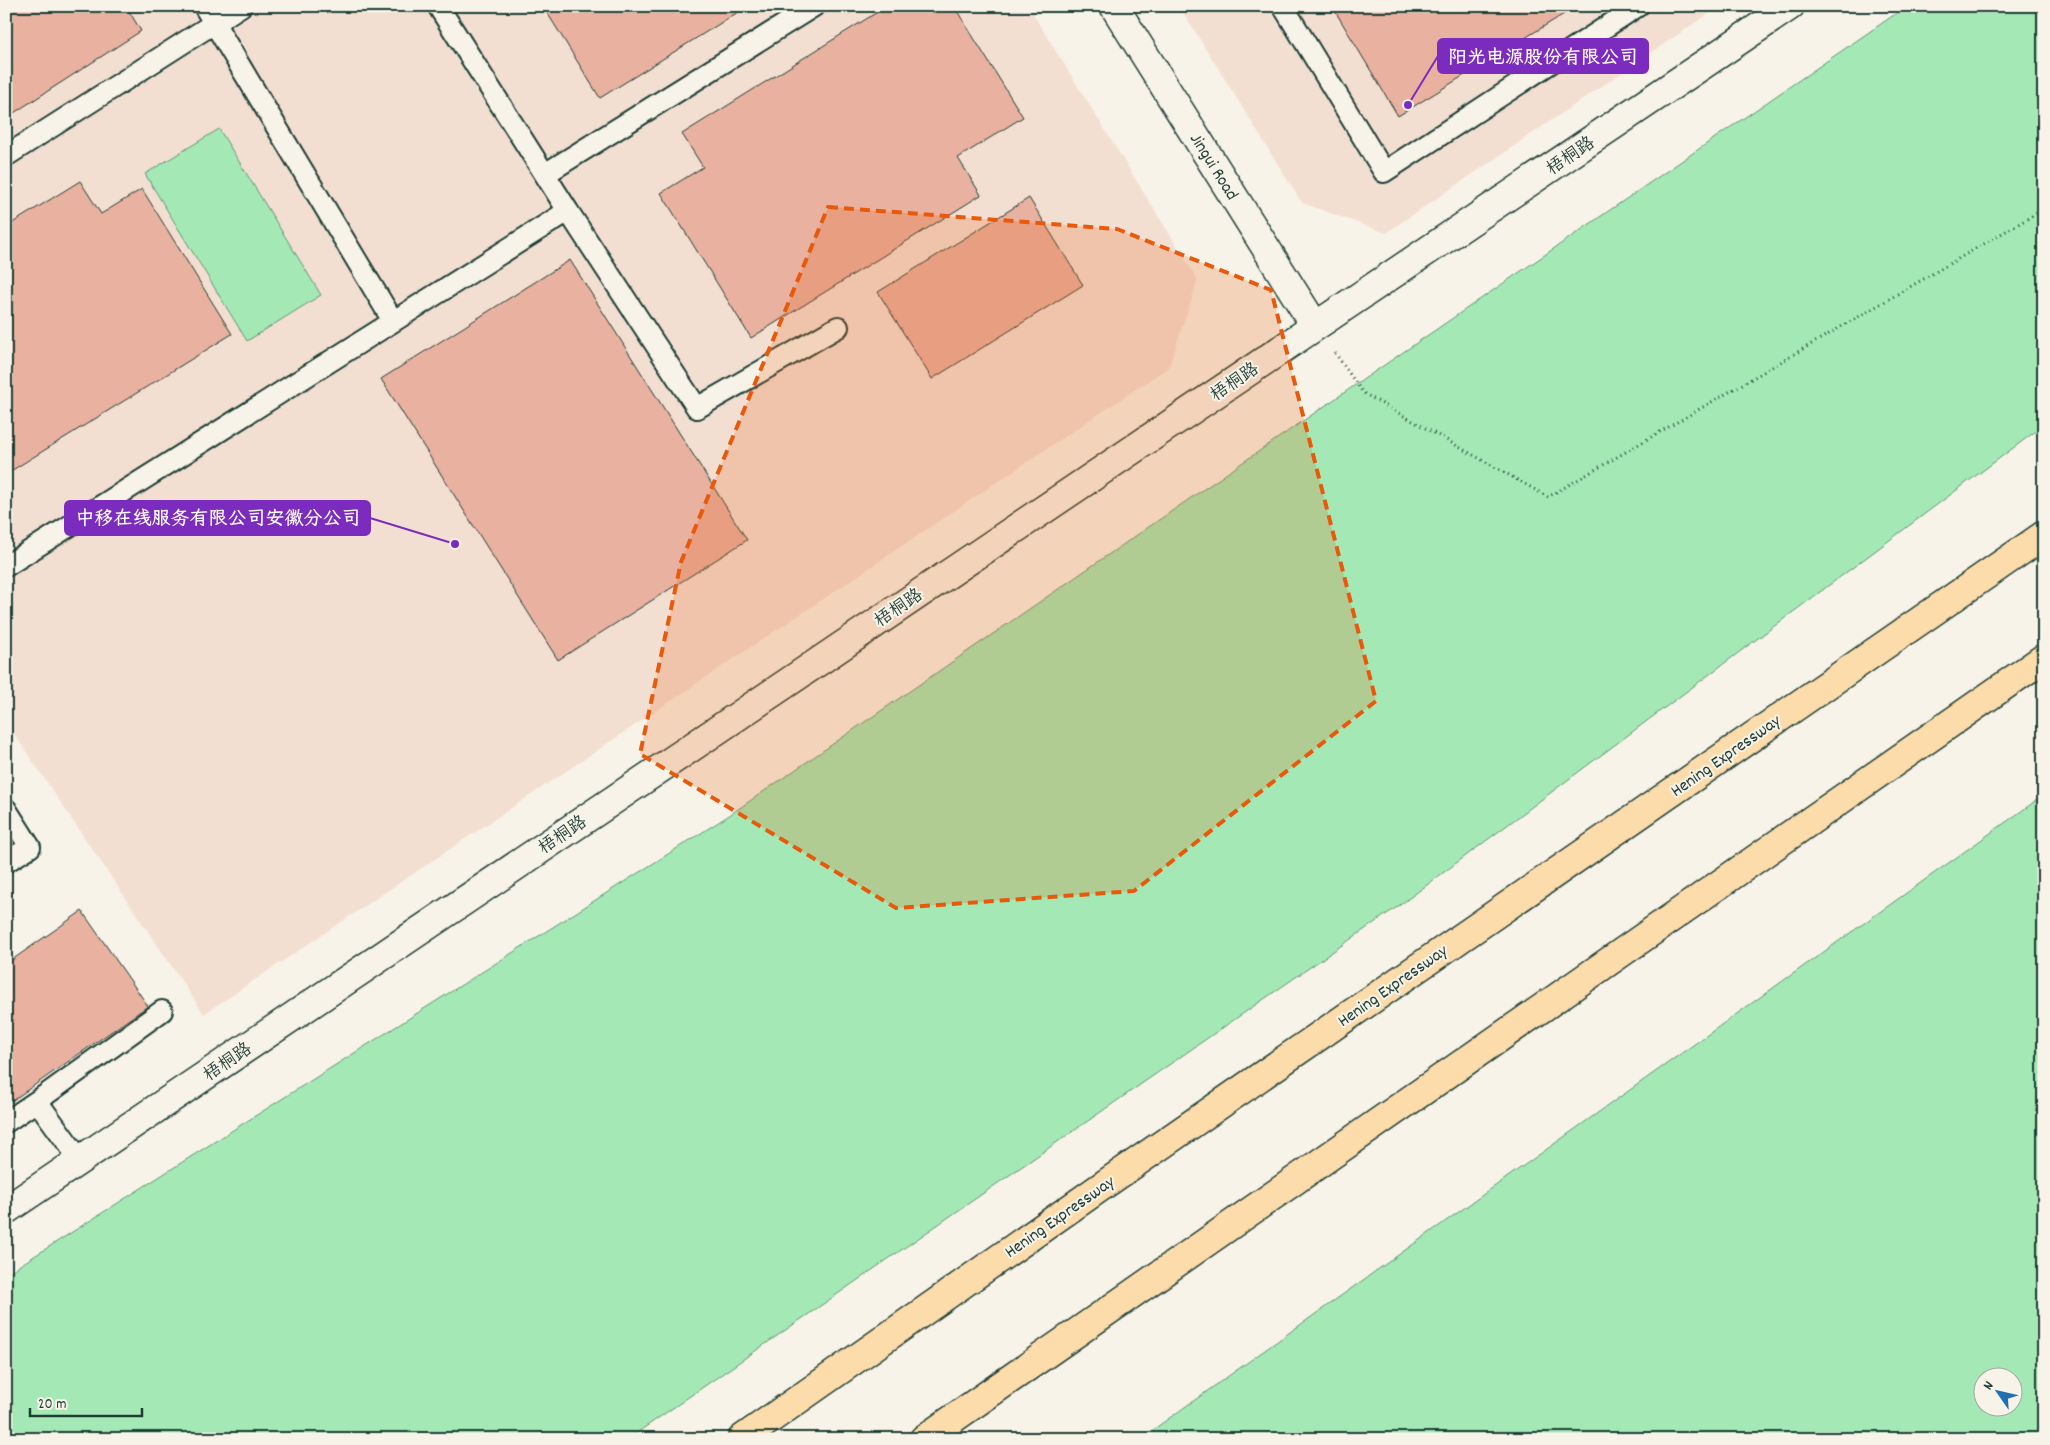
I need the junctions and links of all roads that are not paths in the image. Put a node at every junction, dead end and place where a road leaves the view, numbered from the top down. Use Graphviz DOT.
graph roads {
  1 [pos="241,6"];
  2 [pos="438,6"];
  3 [pos="814,6"];
  4 [pos="1114,6"];
  5 [pos="1283,6"];
  6 [pos="1638,6"];
  7 [pos="1790,6"];
  8 [pos="208,14"];
  9 [pos="6,156"];
  10 [pos="545,174"];
  11 [pos="568,211"];
  12 [pos="393,321"];
  13 [pos="1315,326"];
  14 [pos="838,327"];
  15 [pos="2044,536"];
  16 [pos="6,566"];
  17 [pos="2044,658"];
  18 [pos="6,809"];
  19 [pos="6,862"];
  20 [pos="162,1011"];
  21 [pos="37,1101"];
  22 [pos="6,1122"];
  23 [pos="80,1160"];
  24 [pos="6,1210"];
  25 [pos="742,1439"];
  26 [pos="924,1439"];
  1 -- 8 [label="lane"];
  2 -- 10 [label="lane"];
  3 -- 10 [label="lane"];
  4 -- 13 [label="street, Jingui Road"];
  5 -- 6 [label="lane"];
  7 -- 13 [label="street, 梧桐路"];
  8 -- 9 [label="lane"];
  8 -- 12 [label="lane"];
  10 -- 11 [label="lane"];
  11 -- 12 [label="lane"];
  11 -- 14 [label="lane"];
  12 -- 16 [label="lane"];
  13 -- 23 [label="street, 梧桐路"];
  15 -- 25 [label="highway, Hening Expressway"];
  17 -- 26 [label="highway"];
  18 -- 19 [label="lane"];
  20 -- 21 [label="lane"];
  21 -- 22 [label="lane"];
  21 -- 23 [label="lane"];
  23 -- 24 [label="street, 梧桐路"];
}
